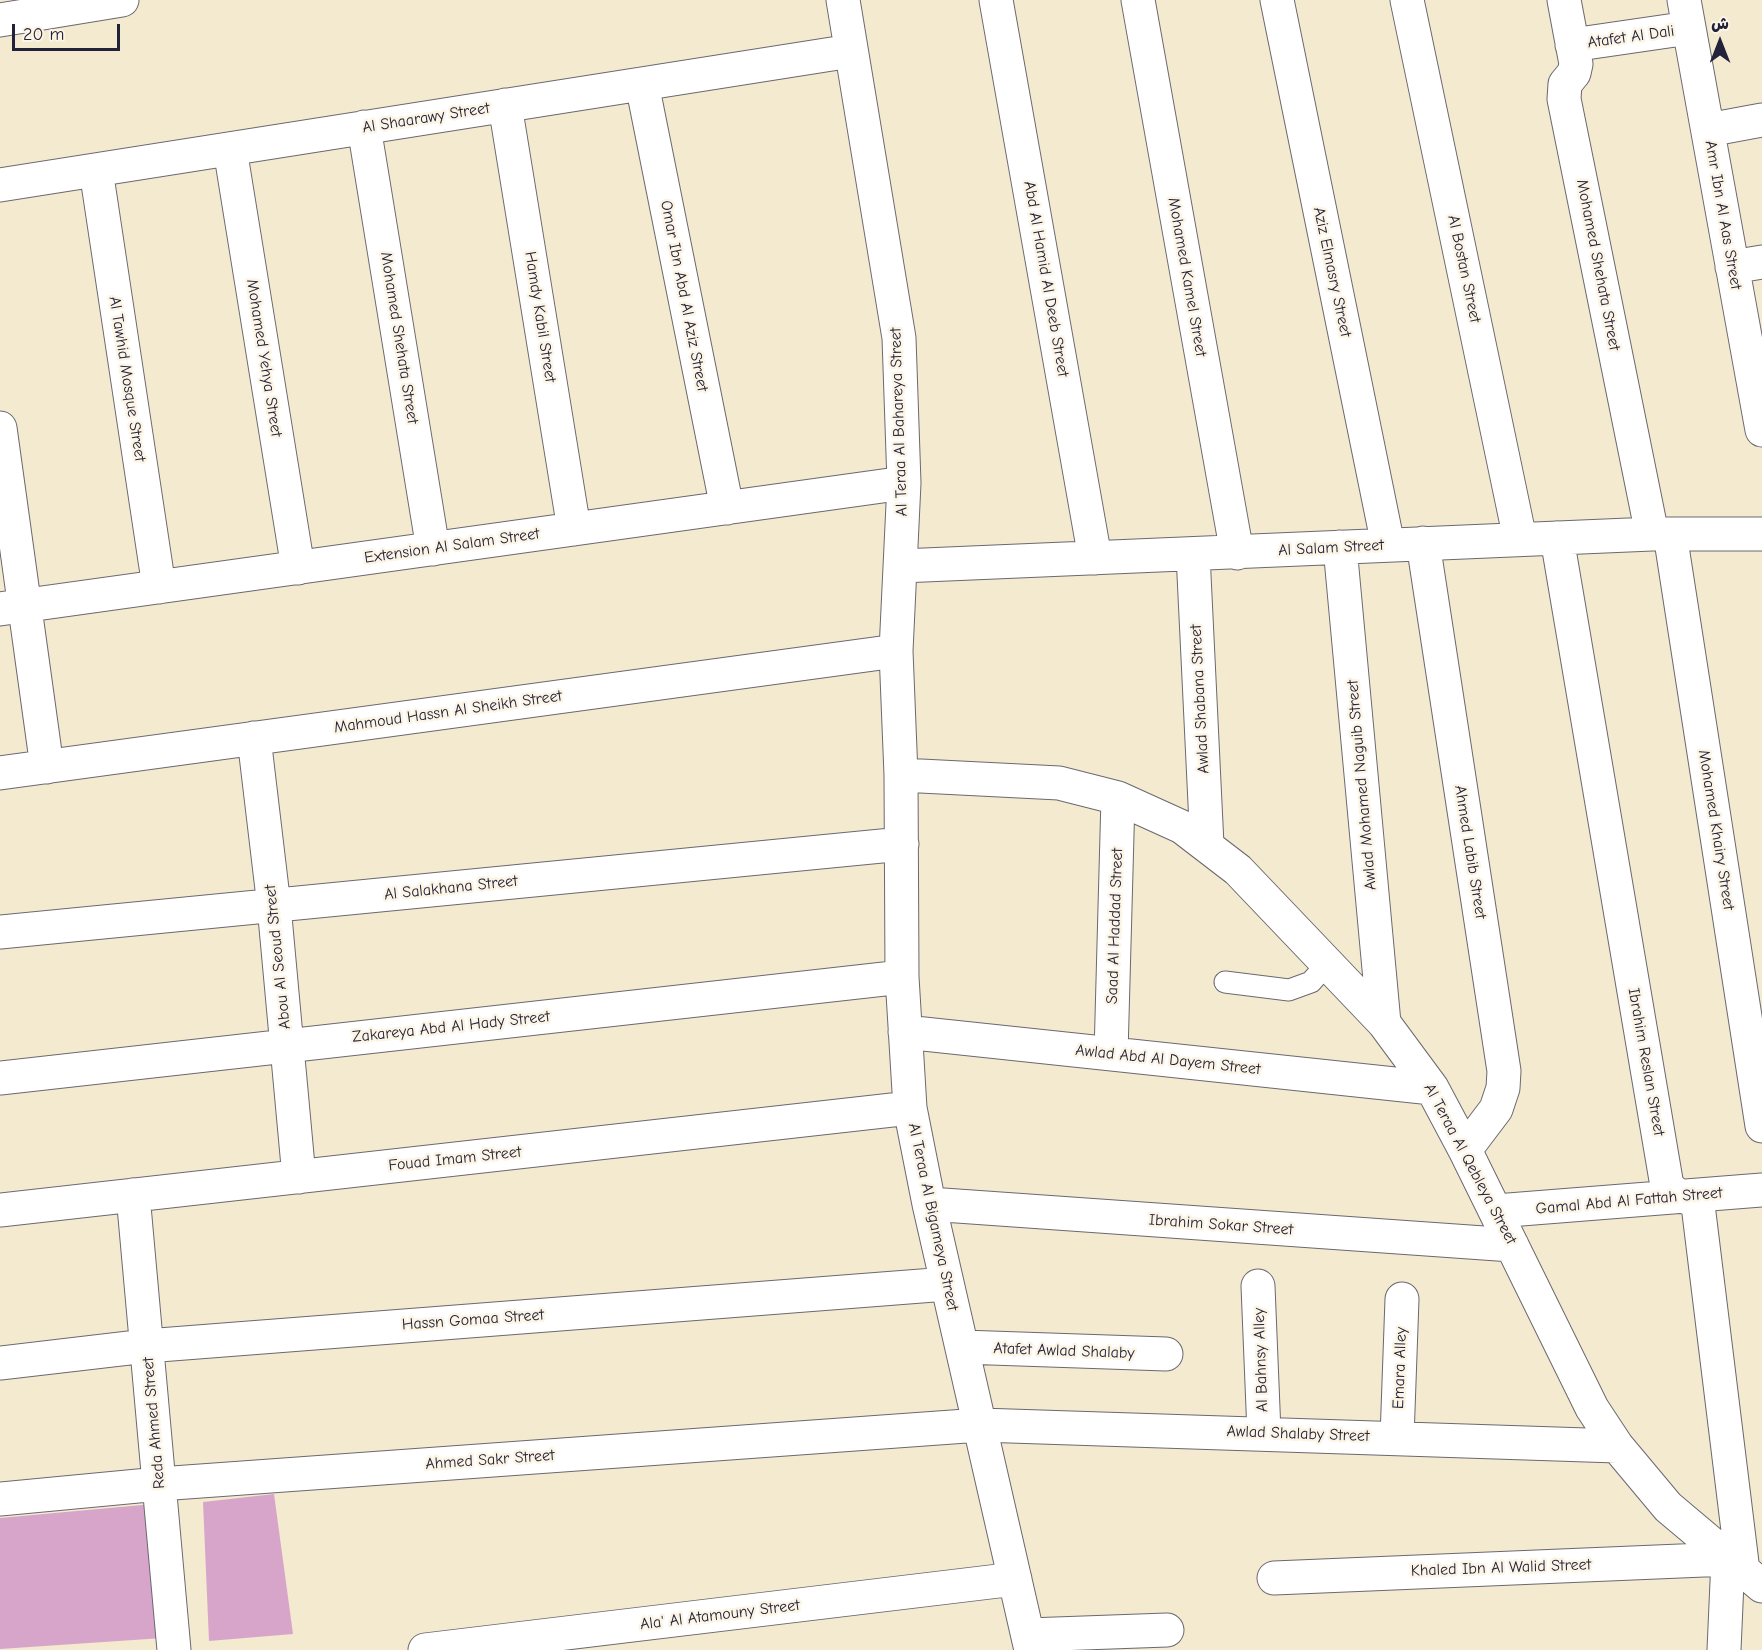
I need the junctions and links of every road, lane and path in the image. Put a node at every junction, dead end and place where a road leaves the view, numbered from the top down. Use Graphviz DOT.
graph roads {
  1 [pos="122,0"];
  2 [pos="843,0"];
  3 [pos="996,0"];
  4 [pos="1138,0"];
  5 [pos="1277,0"];
  6 [pos="1407,0"];
  7 [pos="1564,0"];
  8 [pos="1687,14"];
  9 [pos="0,20"];
  10 [pos="1572,45"];
  11 [pos="851,51"];
  12 [pos="642,84"];
  13 [pos="505,105"];
  14 [pos="1762,120"];
  15 [pos="364,128"];
  16 [pos="1708,130"];
  17 [pos="230,149"];
  18 [pos="96,170"];
  19 [pos="0,185"];
  20 [pos="1747,264"];
  21 [pos="1758,382"];
  22 [pos="0,428"];
  23 [pos="1762,430"];
  24 [pos="904,483"];
  25 [pos="727,508"];
  26 [pos="574,529"];
  27 [pos="1661,534"];
  28 [pos="1762,534"];
  29 [pos="1557,538"];
  30 [pos="1520,539"];
  31 [pos="1423,543"];
  32 [pos="1388,545"];
  33 [pos="1340,547"];
  34 [pos="433,549"];
  35 [pos="1236,553"];
  36 [pos="1193,554"];
  37 [pos="1095,558"];
  38 [pos="901,566"];
  39 [pos="298,568"];
  40 [pos="159,587"];
  41 [pos="12,608"];
  42 [pos="896,651"];
  43 [pos="254,738"];
  44 [pos="47,766"];
  45 [pos="0,773"];
  46 [pos="901,776"];
  47 [pos="1118,798"];
  48 [pos="902,844"];
  49 [pos="1207,845"];
  50 [pos="274,906"];
  51 [pos="0,932"];
  52 [pos="1327,964"];
  53 [pos="902,977"];
  54 [pos="1225,982"];
  55 [pos="1384,1023"];
  56 [pos="905,1032"];
  57 [pos="287,1045"];
  58 [pos="1111,1054"];
  59 [pos="0,1078"];
  60 [pos="1432,1088"];
  61 [pos="910,1108"];
  62 [pos="1762,1126"];
  63 [pos="1466,1150"];
  64 [pos="299,1177"];
  65 [pos="1762,1190"];
  66 [pos="133,1195"];
  67 [pos="1688,1196"];
  68 [pos="929,1204"];
  69 [pos="0,1210"];
  70 [pos="1496,1211"];
  71 [pos="1512,1245"];
  72 [pos="947,1284"];
  73 [pos="1258,1286"];
  74 [pos="1402,1299"];
  75 [pos="146,1346"];
  76 [pos="962,1347"];
  77 [pos="1166,1354"];
  78 [pos="0,1363"];
  79 [pos="980,1425"];
  80 [pos="1263,1433"];
  81 [pos="1397,1438"];
  82 [pos="1617,1446"];
  83 [pos="159,1484"];
  84 [pos="0,1499"];
  85 [pos="1744,1572"];
  86 [pos="1274,1578"];
  87 [pos="1015,1579"];
  88 [pos="1167,1630"];
  89 [pos="1030,1642"];
  90 [pos="174,1650"];
  91 [pos="425,1650"];
  92 [pos="1725,1650"];
  1 -- 9 [label="street"];
  2 -- 11 [label="street, Al Teraa Al Bahareya Street"];
  3 -- 37 [label="street, Abd Al Hamid Al Deeb Street"];
  4 -- 35 [label="street, Mohamed Kamel Street"];
  5 -- 32 [label="street, Aziz Elmasry Street"];
  6 -- 30 [label="street, Al Bostan Street"];
  7 -- 10 [label="street, Mohamed Shehata Street"];
  8 -- 10 [label="street, Atafet Al Dali"];
  8 -- 16 [label="street, Amr Ibn Al Aas Street"];
  10 -- 27 [label="street, Mohamed Shehata Street"];
  11 -- 12 [label="street, Al Shaarawy Street"];
  11 -- 24 [label="street, Al Teraa Al Bahareya Street"];
  12 -- 13 [label="street, Al Shaarawy Street"];
  12 -- 25 [label="street, Omar Ibn Abd Al Aziz Street"];
  13 -- 15 [label="street, Al Shaarawy Street"];
  13 -- 26 [label="street, Hamdy Kabil Street"];
  14 -- 16 [label="street"];
  15 -- 17 [label="street, Al Shaarawy Street"];
  15 -- 34 [label="street, Mohamed Shehata Street"];
  16 -- 20 [label="street, Amr Ibn Al Aas Street"];
  17 -- 18 [label="street, Al Shaarawy Street"];
  17 -- 39 [label="street, Mohamed Yehya Street"];
  18 -- 19 [label="street, Al Shaarawy Street"];
  18 -- 40 [label="street, Al Tawhid Mosque Street"];
  20 -- 21 [label="street, Amr Ibn Al Aas Street"];
  21 -- 23 [label="street, Amr Ibn Al Aas Street"];
  22 -- 41 [label="street"];
  24 -- 25 [label="street, Extension Al Salam Street"];
  24 -- 38 [label="street, Al Teraa Al Bahareya Street"];
  25 -- 26 [label="street, Extension Al Salam Street"];
  26 -- 34 [label="street, Extension Al Salam Street"];
  27 -- 28 [label="street, Al Salam Street"];
  27 -- 29 [label="street, Al Salam Street"];
  27 -- 62 [label="street, Mohamed Khairy Street"];
  29 -- 30 [label="street, Al Salam Street"];
  29 -- 67 [label="street, Ibrahim Reslan Street"];
  30 -- 31 [label="street, Al Salam Street"];
  31 -- 32 [label="street, Al Salam Street"];
  31 -- 63 [label="street, Ahmed Labib Street"];
  32 -- 33 [label="street, Al Salam Street"];
  33 -- 35 [label="street, Al Salam Street"];
  33 -- 55 [label="street, Awlad Mohamed Naguib Street"];
  34 -- 39 [label="street, Extension Al Salam Street"];
  35 -- 36 [label="street, Al Salam Street"];
  36 -- 37 [label="street, Al Salam Street"];
  36 -- 49 [label="street, Awlad Shabana Street"];
  37 -- 38 [label="street, Al Salam Street"];
  38 -- 42 [label="street, Al Teraa Al Bahareya Street"];
  39 -- 40 [label="street, Extension Al Salam Street"];
  40 -- 41 [label="street, Extension Al Salam Street"];
  41 -- 44 [label="street"];
  42 -- 43 [label="street, Mahmoud Hassn Al Sheikh Street"];
  42 -- 46 [label="street, Al Teraa Al Bahareya Street"];
  43 -- 44 [label="street, Mahmoud Hassn Al Sheikh Street"];
  43 -- 50 [label="street, Abou Al Seoud Street"];
  44 -- 45 [label="street, Mahmoud Hassn Al Sheikh Street"];
  46 -- 47 [label="street, Al Teraa Al Qebleya Street"];
  46 -- 48 [label="street, Al Teraa Al Bigameya Street"];
  47 -- 49 [label="street, Al Teraa Al Qebleya Street"];
  47 -- 58 [label="street, Saad Al Haddad Street"];
  48 -- 50 [label="street, Al Salakhana Street"];
  48 -- 53 [label="street, Al Teraa Al Bigameya Street"];
  49 -- 52 [label="street, Al Teraa Al Qebleya Street"];
  50 -- 51 [label="street, Al Salakhana Street"];
  50 -- 57 [label="street, Abou Al Seoud Street"];
  52 -- 54 [label="lane"];
  52 -- 55 [label="street, Al Teraa Al Qebleya Street"];
  53 -- 56 [label="street, Al Teraa Al Bigameya Street"];
  53 -- 57 [label="street, Zakareya Abd Al Hady Street"];
  55 -- 60 [label="street, Al Teraa Al Qebleya Street"];
  56 -- 58 [label="street, Awlad Abd Al Dayem Street"];
  56 -- 61 [label="street, Al Teraa Al Bigameya Street"];
  57 -- 59 [label="street, Zakareya Abd Al Hady Street"];
  57 -- 64 [label="street, Abou Al Seoud Street"];
  58 -- 60 [label="street, Awlad Abd Al Dayem Street"];
  60 -- 63 [label="street, Al Teraa Al Qebleya Street"];
  61 -- 64 [label="street, Fouad Imam Street"];
  61 -- 68 [label="street, Al Teraa Al Bigameya Street"];
  63 -- 70 [label="street, Al Teraa Al Qebleya Street"];
  64 -- 66 [label="street, Fouad Imam Street"];
  65 -- 67 [label="street, Gamal Abd Al Fattah Street"];
  66 -- 69 [label="street, Fouad Imam Street"];
  66 -- 75 [label="street, Reda Ahmed Street"];
  67 -- 70 [label="street, Gamal Abd Al Fattah Street"];
  67 -- 85 [label="street, Ibrahim Reslan Street"];
  68 -- 71 [label="street, Ibrahim Sokar Street"];
  68 -- 72 [label="street, Al Teraa Al Bigameya Street"];
  70 -- 71 [label="street, Al Teraa Al Qebleya Street"];
  71 -- 82 [label="street, Al Teraa Al Qebleya Street"];
  72 -- 75 [label="street, Hassn Gomaa Street"];
  72 -- 76 [label="street, Al Teraa Al Bigameya Street"];
  73 -- 80 [label="street, Al Bahnsy Alley"];
  74 -- 81 [label="street, Emara Alley"];
  75 -- 78 [label="street, Hassn Gomaa Street"];
  75 -- 83 [label="street, Reda Ahmed Street"];
  76 -- 77 [label="street, Atafet Awlad Shalaby"];
  76 -- 79 [label="street, Al Teraa Al Bigameya Street"];
  79 -- 80 [label="street, Awlad Shalaby Street"];
  79 -- 83 [label="street, Ahmed Sakr Street"];
  79 -- 87 [label="street, Al Teraa Al Bigameya Street"];
  80 -- 81 [label="street, Awlad Shalaby Street"];
  81 -- 82 [label="street, Awlad Shalaby Street"];
  82 -- 85 [label="street, Al Teraa Al Qebleya Street"];
  83 -- 84 [label="street, Ahmed Sakr Street"];
  83 -- 90 [label="street, Reda Ahmed Street"];
  85 -- 86 [label="street, Khaled Ibn Al Walid Street"];
  85 -- 92 [label="street, Ibrahim Reslan Street"];
  87 -- 89 [label="street, Al Teraa Al Bigameya Street"];
  87 -- 91 [label="street, Ala' Al Atamouny Street"];
  88 -- 89 [label="street"];
}
